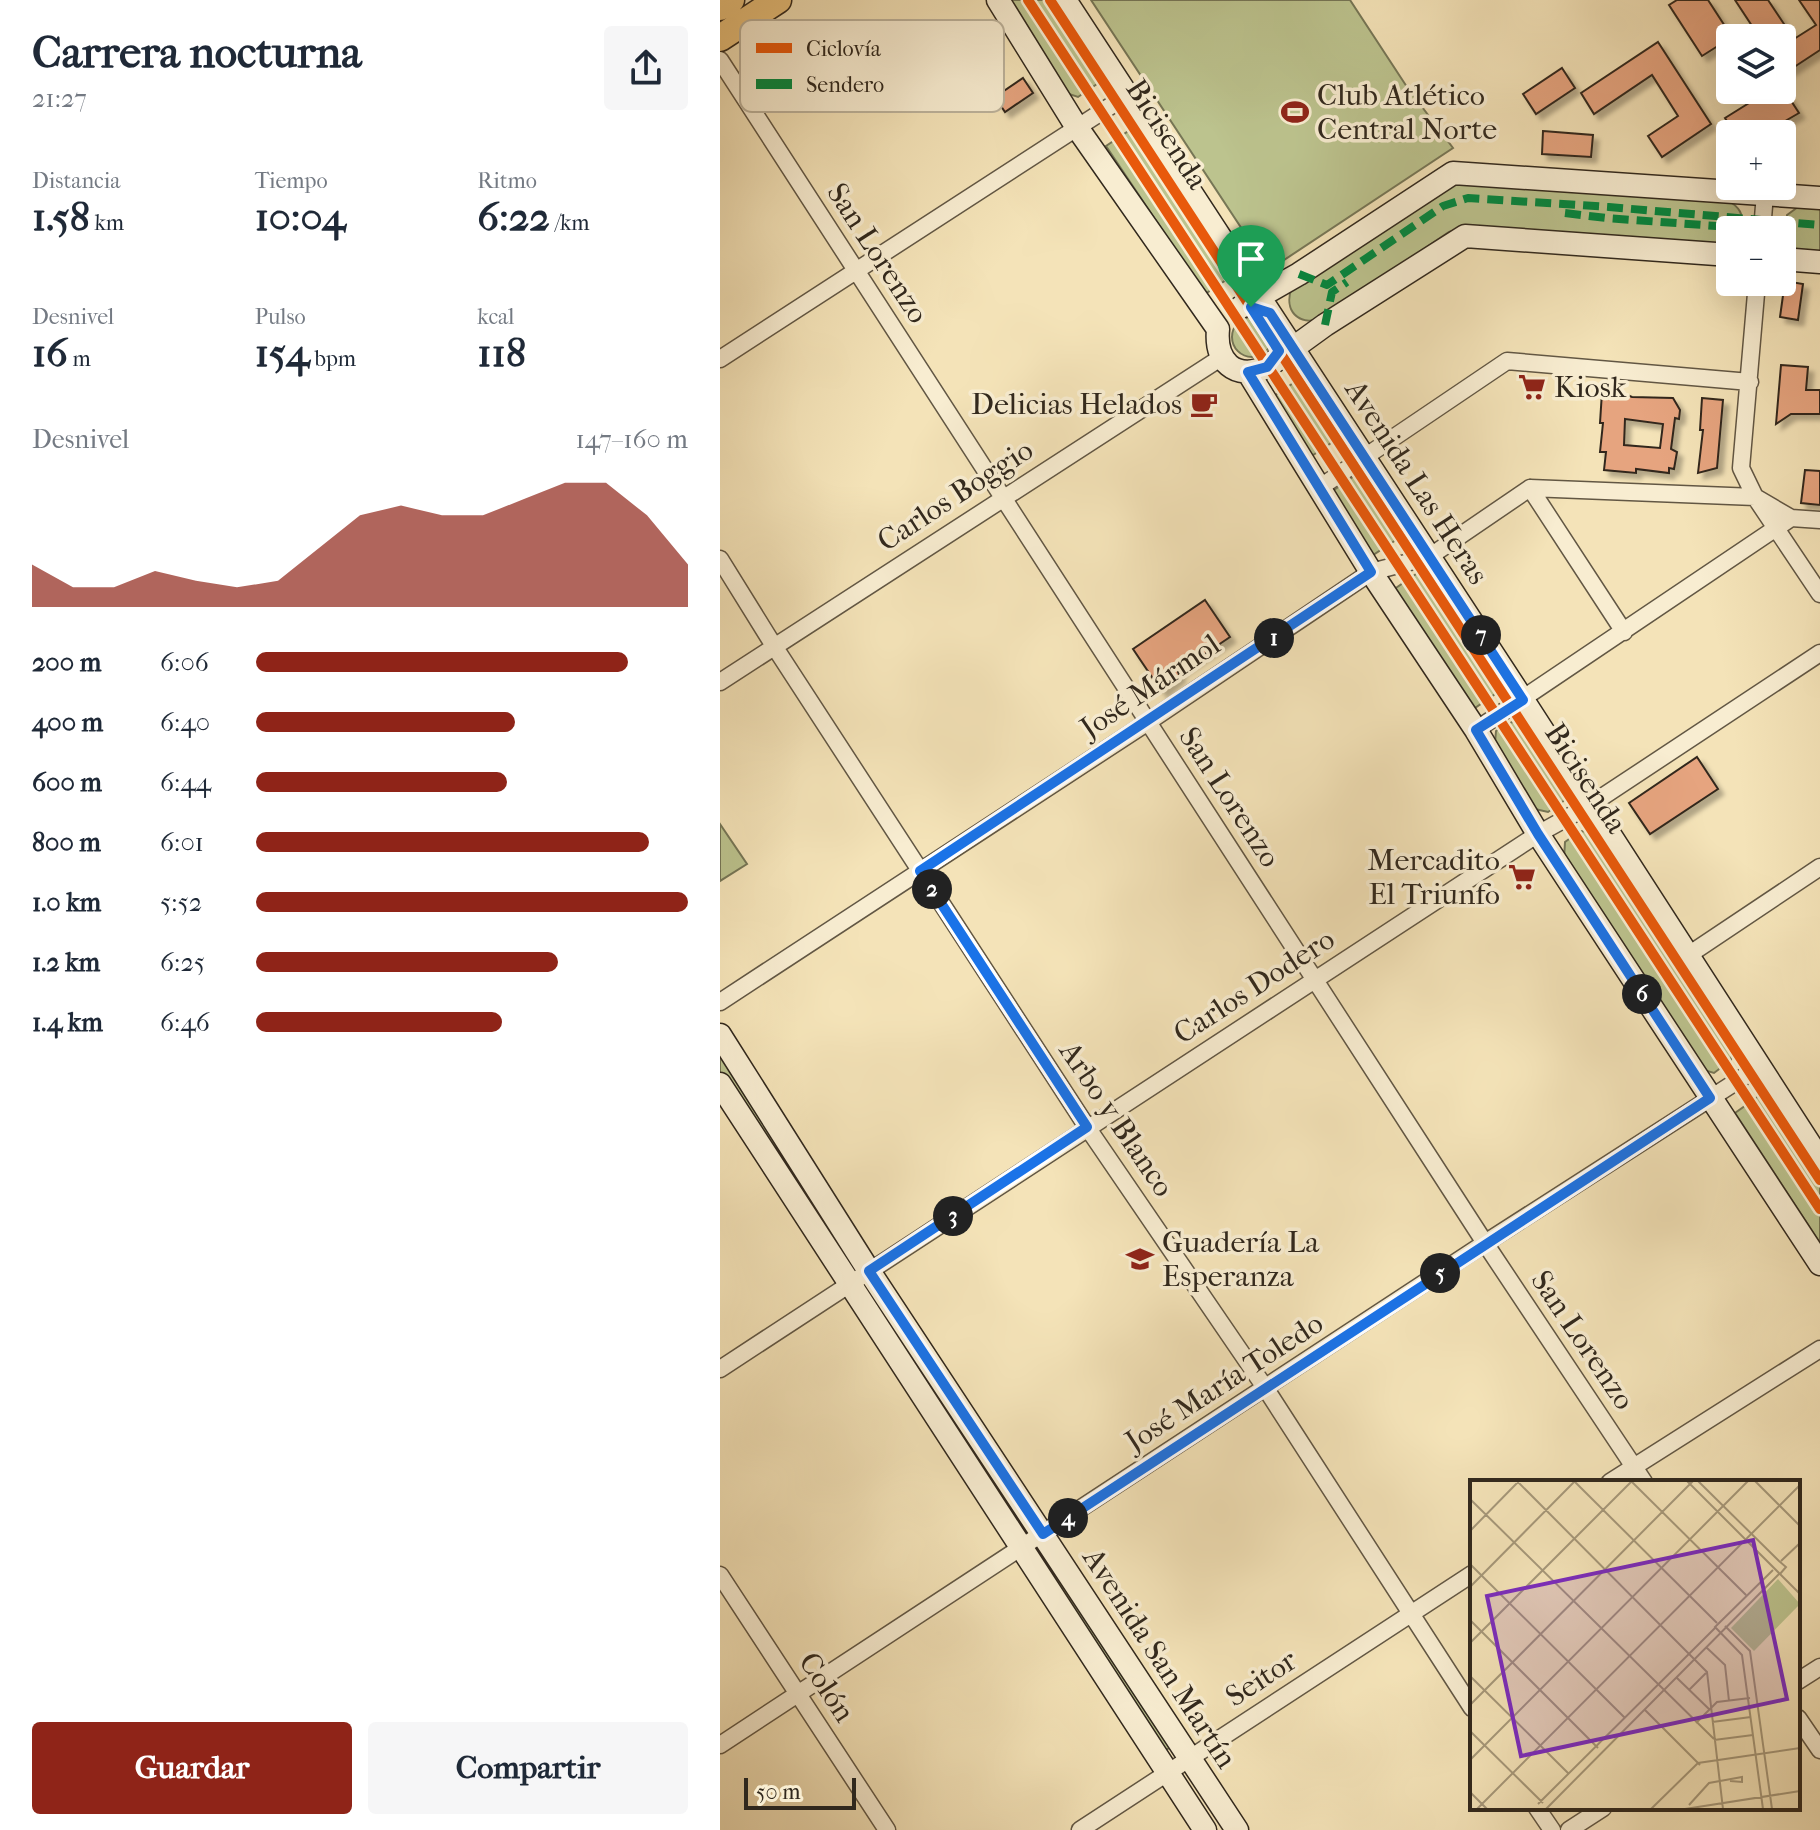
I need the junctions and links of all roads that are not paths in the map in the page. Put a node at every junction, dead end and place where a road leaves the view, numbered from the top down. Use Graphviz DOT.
graph roads {
  1 [pos="731,0"];
  2 [pos="778,0"];
  3 [pos="998,0"];
  4 [pos="1065,0"];
  5 [pos="720,7"];
  6 [pos="747,20"];
  7 [pos="740,25"];
  8 [pos="720,38"];
  9 [pos="720,60"];
  10 [pos="740,91"];
  11 [pos="1126,96"];
  12 [pos="753,112"];
  13 [pos="1076,126"];
  14 [pos="1716,191"];
  15 [pos="1796,196"];
  16 [pos="1820,198"];
  17 [pos="1716,254"];
  18 [pos="1796,260"];
  19 [pos="1820,262"];
  20 [pos="855,270"];
  21 [pos="1756,296"];
  22 [pos="1270,326"];
  23 [pos="1218,329"];
  24 [pos="720,359"];
  25 [pos="1234,366"];
  26 [pos="1750,382"];
  27 [pos="1364,457"];
  28 [pos="1319,488"];
  29 [pos="1530,488"];
  30 [pos="1002,497"];
  31 [pos="1755,497"];
  32 [pos="1791,518"];
  33 [pos="1820,520"];
  34 [pos="1777,527"];
  35 [pos="1429,557"];
  36 [pos="720,559"];
  37 [pos="1371,572"];
  38 [pos="1820,594"];
  39 [pos="1624,632"];
  40 [pos="774,646"];
  41 [pos="1820,653"];
  42 [pos="720,682"];
  43 [pos="1523,700"];
  44 [pos="1148,722"];
  45 [pos="1476,730"];
  46 [pos="1590,805"];
  47 [pos="1538,834"];
  48 [pos="1820,867"];
  49 [pos="920,871"];
  50 [pos="1687,956"];
  51 [pos="1315,980"];
  52 [pos="720,1002"];
  53 [pos="720,1035"];
  54 [pos="1759,1067"];
  55 [pos="720,1084"];
  56 [pos="1710,1098"];
  57 [pos="1087,1127"];
  58 [pos="1820,1160"];
  59 [pos="1485,1243"];
  60 [pos="1820,1264"];
  61 [pos="869,1271"];
  62 [pos="849,1284"];
  63 [pos="1820,1349"];
  64 [pos="720,1369"];
  65 [pos="1266,1389"];
  66 [pos="1634,1466"];
  67 [pos="1613,1480"];
  68 [pos="1643,1480"];
  69 [pos="1043,1534"];
  70 [pos="1021,1549"];
  71 [pos="720,1575"];
  72 [pos="1470,1575"];
  73 [pos="1411,1614"];
  74 [pos="1820,1667"];
  75 [pos="1800,1680"];
  76 [pos="797,1694"];
  77 [pos="1470,1705"];
  78 [pos="1800,1721"];
  79 [pos="720,1745"];
  80 [pos="1820,1750"];
  81 [pos="1189,1758"];
  82 [pos="1168,1772"];
  83 [pos="1538,1810"];
  84 [pos="1600,1810"];
  85 [pos="887,1830"];
  86 [pos="1080,1830"];
  87 [pos="1205,1830"];
  88 [pos="1237,1830"];
  89 [pos="1552,1830"];
  90 [pos="1569,1830"];
  1 -- 5 [label="main road"];
  2 -- 6 [label="main road"];
  3 -- 13 [label="main road"];
  4 -- 11 [label="main road, Avenida Las Heras"];
  7 -- 8 [label="main road"];
  9 -- 10 [label="street, San Lorenzo"];
  11 -- 13 [label="street"];
  11 -- 22 [label="main road, Avenida Las Heras"];
  12 -- 20 [label="street, San Lorenzo"];
  13 -- 20 [label="street"];
  13 -- 23 [label="main road"];
  14 -- 22 [label="main road"];
  15 -- 16 [label="main road"];
  17 -- 22 [label="main road"];
  18 -- 19 [label="main road"];
  20 -- 24 [label="street"];
  20 -- 30 [label="street, San Lorenzo"];
  21 -- 26 [label="street"];
  22 -- 23 [label="main road"];
  22 -- 25 [label="main road"];
  22 -- 27 [label="main road, Avenida Las Heras"];
  23 -- 25 [label="main road"];
  25 -- 28 [label="main road"];
  25 -- 30 [label="street, Carlos Boggio"];
  26 -- 27 [label="street"];
  26 -- 31 [label="street"];
  27 -- 28 [label="street"];
  27 -- 35 [label="main road, Avenida Las Heras"];
  28 -- 37 [label="main road"];
  29 -- 31 [label="street"];
  29 -- 35 [label="street, José Mármol"];
  29 -- 39 [label="street"];
  30 -- 40 [label="street, Carlos Boggio"];
  30 -- 44 [label="street, San Lorenzo"];
  31 -- 32 [label="street"];
  31 -- 34 [label="street"];
  32 -- 33 [label="street"];
  32 -- 34 [label="street"];
  34 -- 38 [label="street"];
  34 -- 39 [label="street"];
  35 -- 37 [label="street, José Mármol"];
  35 -- 43 [label="main road, Avenida Las Heras"];
  36 -- 40 [label="street, Arbo y Blanco"];
  37 -- 44 [label="street, José Mármol"];
  37 -- 45 [label="main road"];
  39 -- 43 [label="street"];
  40 -- 42 [label="street, Carlos Boggio"];
  40 -- 49 [label="street, Arbo y Blanco"];
  41 -- 46 [label="street, Carlos Dodero"];
  43 -- 45 [label="street"];
  43 -- 46 [label="main road, Avenida Las Heras"];
  44 -- 49 [label="street, José Mármol"];
  44 -- 51 [label="street, San Lorenzo"];
  45 -- 47 [label="main road"];
  46 -- 47 [label="street, Carlos Dodero"];
  46 -- 50 [label="main road, Avenida Las Heras"];
  47 -- 51 [label="street, Carlos Dodero"];
  47 -- 56 [label="main road"];
  48 -- 50 [label="street"];
  49 -- 52 [label="street, José Mármol"];
  49 -- 57 [label="street, Arbo y Blanco"];
  50 -- 54 [label="main road, Avenida Las Heras"];
  51 -- 57 [label="street, Carlos Dodero"];
  51 -- 59 [label="street, San Lorenzo"];
  53 -- 61 [label="main road, Avenida San Martín"];
  54 -- 56 [label="street, José María Toledo"];
  54 -- 58 [label="main road, Avenida Las Heras"];
  55 -- 62 [label="main road, Avenida San Martín"];
  56 -- 59 [label="street, José María Toledo"];
  56 -- 60 [label="main road"];
  57 -- 61 [label="street, Carlos Dodero"];
  57 -- 65 [label="street, Arbo y Blanco"];
  59 -- 65 [label="street, José María Toledo"];
  59 -- 66 [label="street, San Lorenzo"];
  61 -- 62 [label="street, Carlos Dodero"];
  61 -- 69 [label="main road, Avenida San Martín"];
  62 -- 64 [label="street, Carlos Dodero"];
  62 -- 70 [label="main road, Avenida San Martín"];
  63 -- 66 [label="street"];
  65 -- 69 [label="street, José María Toledo"];
  65 -- 73 [label="street, Arbo y Blanco"];
  66 -- 67 [label="street"];
  66 -- 68 [label="street, San Lorenzo"];
  69 -- 70 [label="street, José María Toledo"];
  69 -- 81 [label="main road, Avenida San Martín"];
  70 -- 76 [label="street, José María Toledo"];
  70 -- 82 [label="main road, Avenida San Martín"];
  71 -- 76 [label="street, Colón"];
  72 -- 73 [label="street, Seitor"];
  73 -- 77 [label="street, Arbo y Blanco"];
  73 -- 81 [label="street, Seitor"];
  74 -- 75 [label="street"];
  76 -- 79 [label="street, José María Toledo"];
  76 -- 85 [label="street, Colón"];
  78 -- 80 [label="street"];
  81 -- 82 [label="street, Seitor"];
  81 -- 88 [label="main road, Avenida San Martín"];
  82 -- 86 [label="street, Seitor"];
  82 -- 87 [label="main road, Avenida San Martín"];
  83 -- 89 [label="street"];
  84 -- 90 [label="street"];
}
